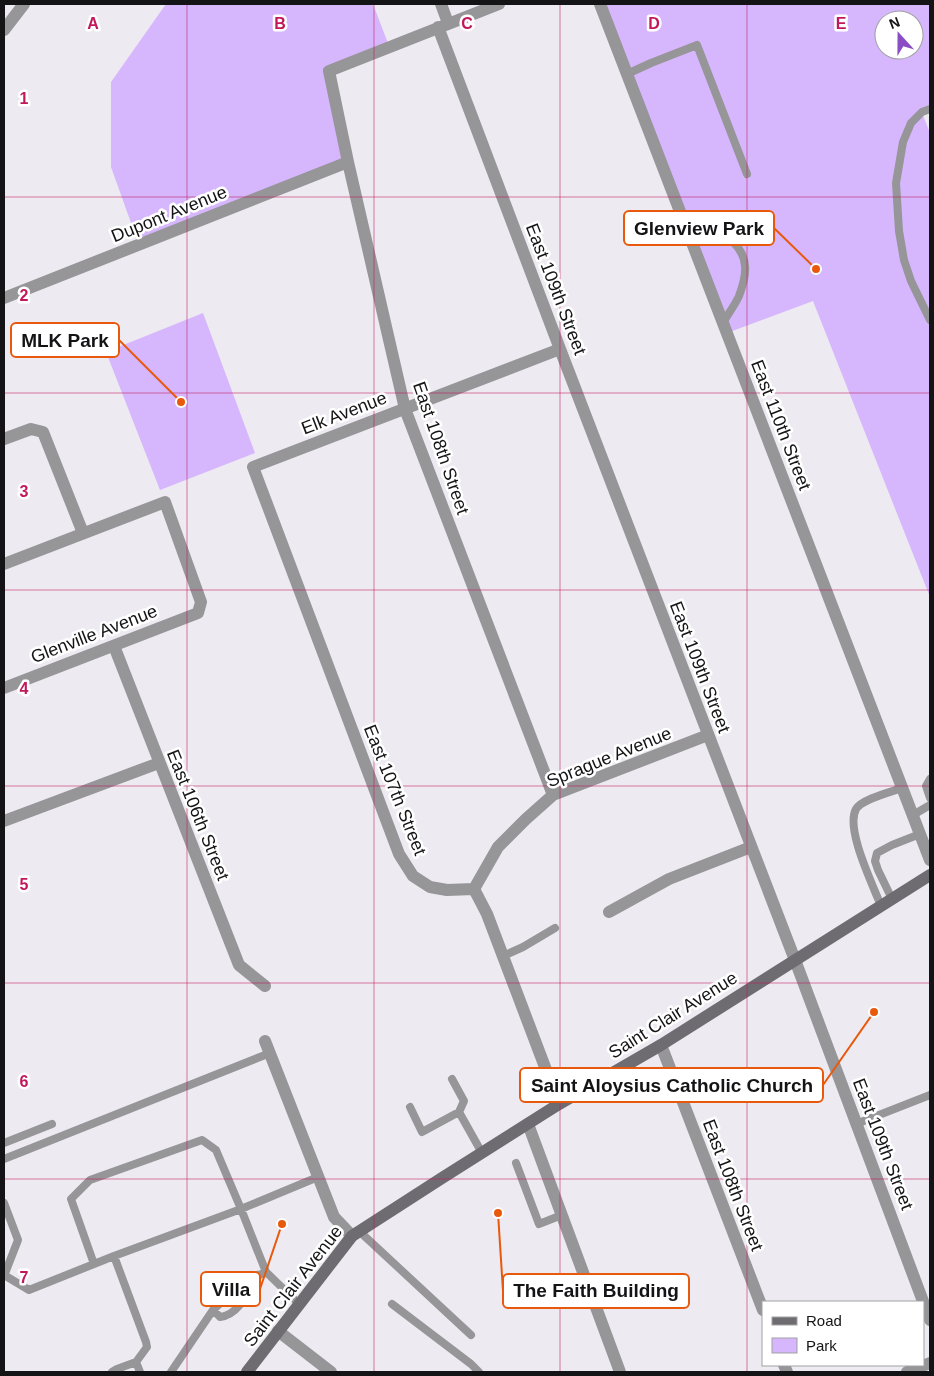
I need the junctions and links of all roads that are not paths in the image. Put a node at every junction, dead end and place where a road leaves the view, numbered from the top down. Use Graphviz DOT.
graph roads {
  1 [pos="24,4"];
  2 [pos="441,4"];
  3 [pos="498,4"];
  4 [pos="600,4"];
  5 [pos="443,25"];
  6 [pos="4,30"];
  7 [pos="627,74"];
  8 [pos="930,108"];
  9 [pos="348,162"];
  10 [pos="747,174"];
  11 [pos="690,237"];
  12 [pos="4,298"];
  13 [pos="930,320"];
  14 [pos="723,323"];
  15 [pos="560,349"];
  16 [pos="405,409"];
  17 [pos="4,440"];
  18 [pos="253,467"];
  19 [pos="82,534"];
  20 [pos="4,564"];
  21 [pos="114,646"];
  22 [pos="4,688"];
  23 [pos="708,735"];
  24 [pos="159,762"];
  25 [pos="930,779"];
  26 [pos="902,788"];
  27 [pos="553,795"];
  28 [pos="930,798"];
  29 [pos="930,805"];
  30 [pos="913,815"];
  31 [pos="4,821"];
  32 [pos="920,834"];
  33 [pos="751,847"];
  34 [pos="930,860"];
  35 [pos="930,875"];
  36 [pos="474,889"];
  37 [pos="887,903"];
  38 [pos="609,912"];
  39 [pos="555,928"];
  40 [pos="503,956"];
  41 [pos="795,960"];
  42 [pos="265,986"];
  43 [pos="265,1041"];
  44 [pos="661,1045"];
  45 [pos="270,1054"];
  46 [pos="452,1079"];
  47 [pos="930,1095"];
  48 [pos="559,1104"];
  49 [pos="410,1107"];
  50 [pos="459,1112"];
  51 [pos="52,1124"];
  52 [pos="528,1124"];
  53 [pos="856,1124"];
  54 [pos="4,1143"];
  55 [pos="482,1153"];
  56 [pos="4,1159"];
  57 [pos="516,1163"];
  58 [pos="318,1177"];
  59 [pos="4,1203"];
  60 [pos="241,1209"];
  61 [pos="562,1216"];
  62 [pos="356,1233"];
  63 [pos="114,1256"];
  64 [pos="94,1264"];
  65 [pos="262,1274"];
  66 [pos="4,1276"];
  67 [pos="923,1301"];
  68 [pos="299,1304"];
  69 [pos="392,1304"];
  70 [pos="924,1304"];
  71 [pos="762,1307"];
  72 [pos="213,1310"];
  73 [pos="930,1320"];
  74 [pos="278,1332"];
  75 [pos="471,1335"];
  76 [pos="136,1362"];
  77 [pos="922,1366"];
  78 [pos="112,1372"];
  79 [pos="140,1372"];
  80 [pos="171,1372"];
  81 [pos="247,1372"];
  82 [pos="331,1372"];
  83 [pos="479,1372"];
  84 [pos="620,1372"];
  85 [pos="907,1372"];
  1 -- 6 [label="street"];
  2 -- 5 [label="street, East 109th Street"];
  3 -- 5 [label="street"];
  4 -- 7 [label="street, East 110th Street"];
  5 -- 9 [label="street, East 108th Street"];
  5 -- 15 [label="street, East 109th Street"];
  7 -- 10 [label="lane"];
  7 -- 11 [label="street, East 110th Street"];
  8 -- 13 [label="lane"];
  9 -- 12 [label="street, Dupont Avenue"];
  9 -- 16 [label="street, East 108th Street"];
  11 -- 14 [label="street, East 110th Street"];
  11 -- 14 [label="lane"];
  14 -- 26 [label="street, East 110th Street"];
  15 -- 16 [label="street, Elk Avenue"];
  15 -- 23 [label="street, East 109th Street"];
  16 -- 18 [label="street, Elk Avenue"];
  16 -- 27 [label="street, East 108th Street"];
  17 -- 19 [label="street"];
  18 -- 36 [label="street, East 107th Street"];
  19 -- 20 [label="street"];
  19 -- 21 [label="street, Glenville Avenue"];
  21 -- 22 [label="street, Glenville Avenue"];
  21 -- 24 [label="street, East 106th Street"];
  23 -- 27 [label="street, Sprague Avenue"];
  23 -- 33 [label="street, East 109th Street"];
  24 -- 31 [label="street"];
  24 -- 42 [label="street, East 106th Street"];
  25 -- 28 [label="lane"];
  26 -- 30 [label="street, East 110th Street"];
  26 -- 37 [label="lane"];
  27 -- 36 [label="street, Sprague Avenue"];
  29 -- 30 [label="lane"];
  30 -- 32 [label="street, East 110th Street"];
  32 -- 34 [label="street, East 110th Street"];
  32 -- 37 [label="lane"];
  33 -- 38 [label="street"];
  33 -- 41 [label="street, East 109th Street"];
  35 -- 37 [label="main road, Saint Clair Avenue"];
  36 -- 40 [label="street"];
  37 -- 41 [label="main road, Saint Clair Avenue"];
  39 -- 40 [label="lane"];
  40 -- 48 [label="street"];
  41 -- 44 [label="main road, Saint Clair Avenue"];
  41 -- 53 [label="street, East 109th Street"];
  43 -- 45 [label="street"];
  44 -- 48 [label="main road, Saint Clair Avenue"];
  44 -- 71 [label="street, East 108th Street"];
  45 -- 56 [label="lane"];
  45 -- 58 [label="street"];
  46 -- 50 [label="lane"];
  47 -- 53 [label="lane"];
  48 -- 52 [label="main road, Saint Clair Avenue"];
  49 -- 50 [label="lane"];
  50 -- 55 [label="lane"];
  51 -- 54 [label="lane"];
  52 -- 55 [label="main road, Saint Clair Avenue"];
  52 -- 61 [label="street"];
  53 -- 67 [label="street, East 109th Street"];
  55 -- 62 [label="main road, Saint Clair Avenue"];
  57 -- 61 [label="lane"];
  58 -- 60 [label="lane"];
  58 -- 62 [label="street"];
  59 -- 66 [label="lane"];
  60 -- 63 [label="lane"];
  60 -- 64 [label="lane"];
  60 -- 65 [label="lane"];
  61 -- 84 [label="street"];
  62 -- 68 [label="main road, Saint Clair Avenue"];
  62 -- 75 [label="lane"];
  63 -- 64 [label="lane"];
  63 -- 76 [label="lane"];
  64 -- 66 [label="lane"];
  65 -- 68 [label="lane"];
  65 -- 72 [label="lane"];
  65 -- 72 [label="lane"];
  68 -- 74 [label="main road, Saint Clair Avenue"];
  69 -- 83 [label="lane"];
  70 -- 73 [label="street, East 109th Street"];
  72 -- 80 [label="lane"];
  74 -- 81 [label="main road, Saint Clair Avenue"];
  74 -- 82 [label="street"];
  76 -- 78 [label="lane"];
  76 -- 79 [label="lane"];
  77 -- 85 [label="street"];
}
